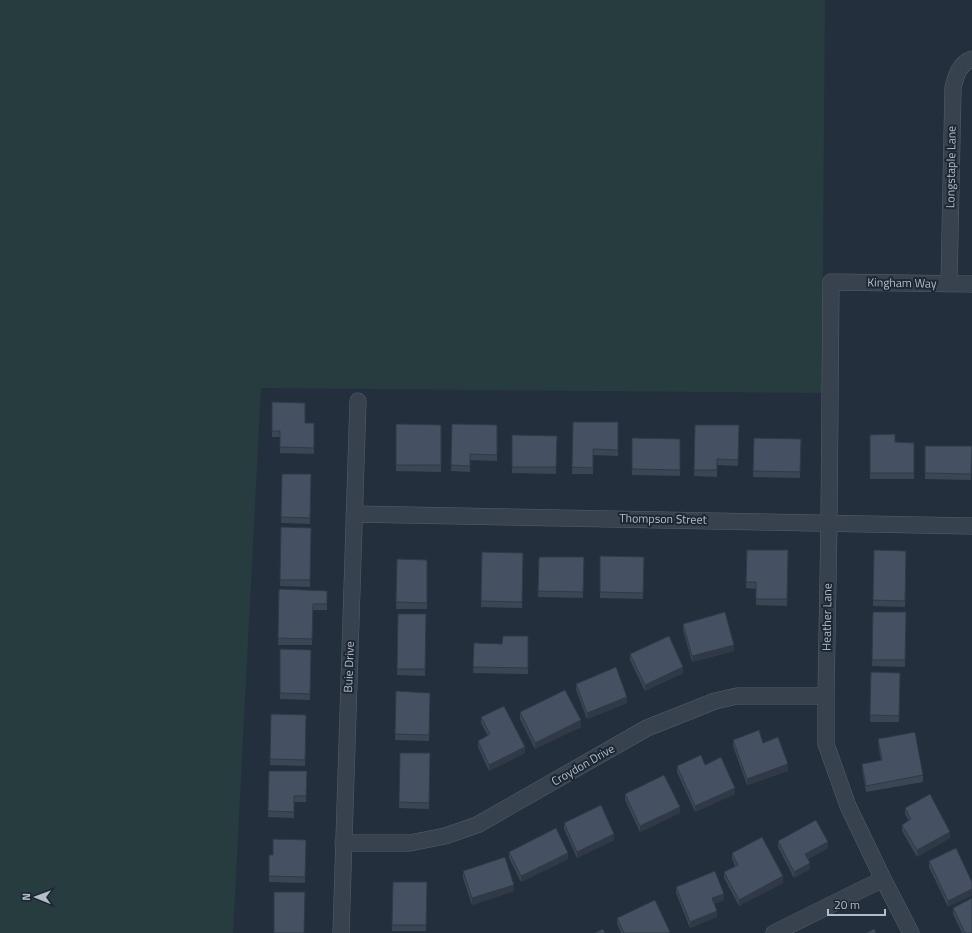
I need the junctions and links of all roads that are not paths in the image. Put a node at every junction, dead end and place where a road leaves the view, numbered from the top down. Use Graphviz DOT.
graph roads {
  1 [pos="972,58"];
  2 [pos="831,282"];
  3 [pos="948,284"];
  4 [pos="972,284"];
  5 [pos="358,401"];
  6 [pos="354,514"];
  7 [pos="829,522"];
  8 [pos="972,526"];
  9 [pos="826,696"];
  10 [pos="343,843"];
  11 [pos="882,879"];
  12 [pos="341,933"];
  13 [pos="774,933"];
  14 [pos="911,933"];
  1 -- 3 [label="street, Longstaple Lane"];
  2 -- 3 [label="street, Kingham Way"];
  2 -- 7 [label="street, Heather Lane"];
  3 -- 4 [label="street, Kingham Way"];
  5 -- 6 [label="street, Buie Drive"];
  6 -- 7 [label="street, Thompson Street"];
  6 -- 10 [label="street, Buie Drive"];
  7 -- 8 [label="street, Thompson Street"];
  7 -- 9 [label="street, Heather Lane"];
  9 -- 10 [label="street, Croydon Drive"];
  9 -- 11 [label="street, Heather Lane"];
  10 -- 12 [label="street, Buie Drive"];
  11 -- 13 [label="street"];
  11 -- 14 [label="street, Heather Lane"];
}
